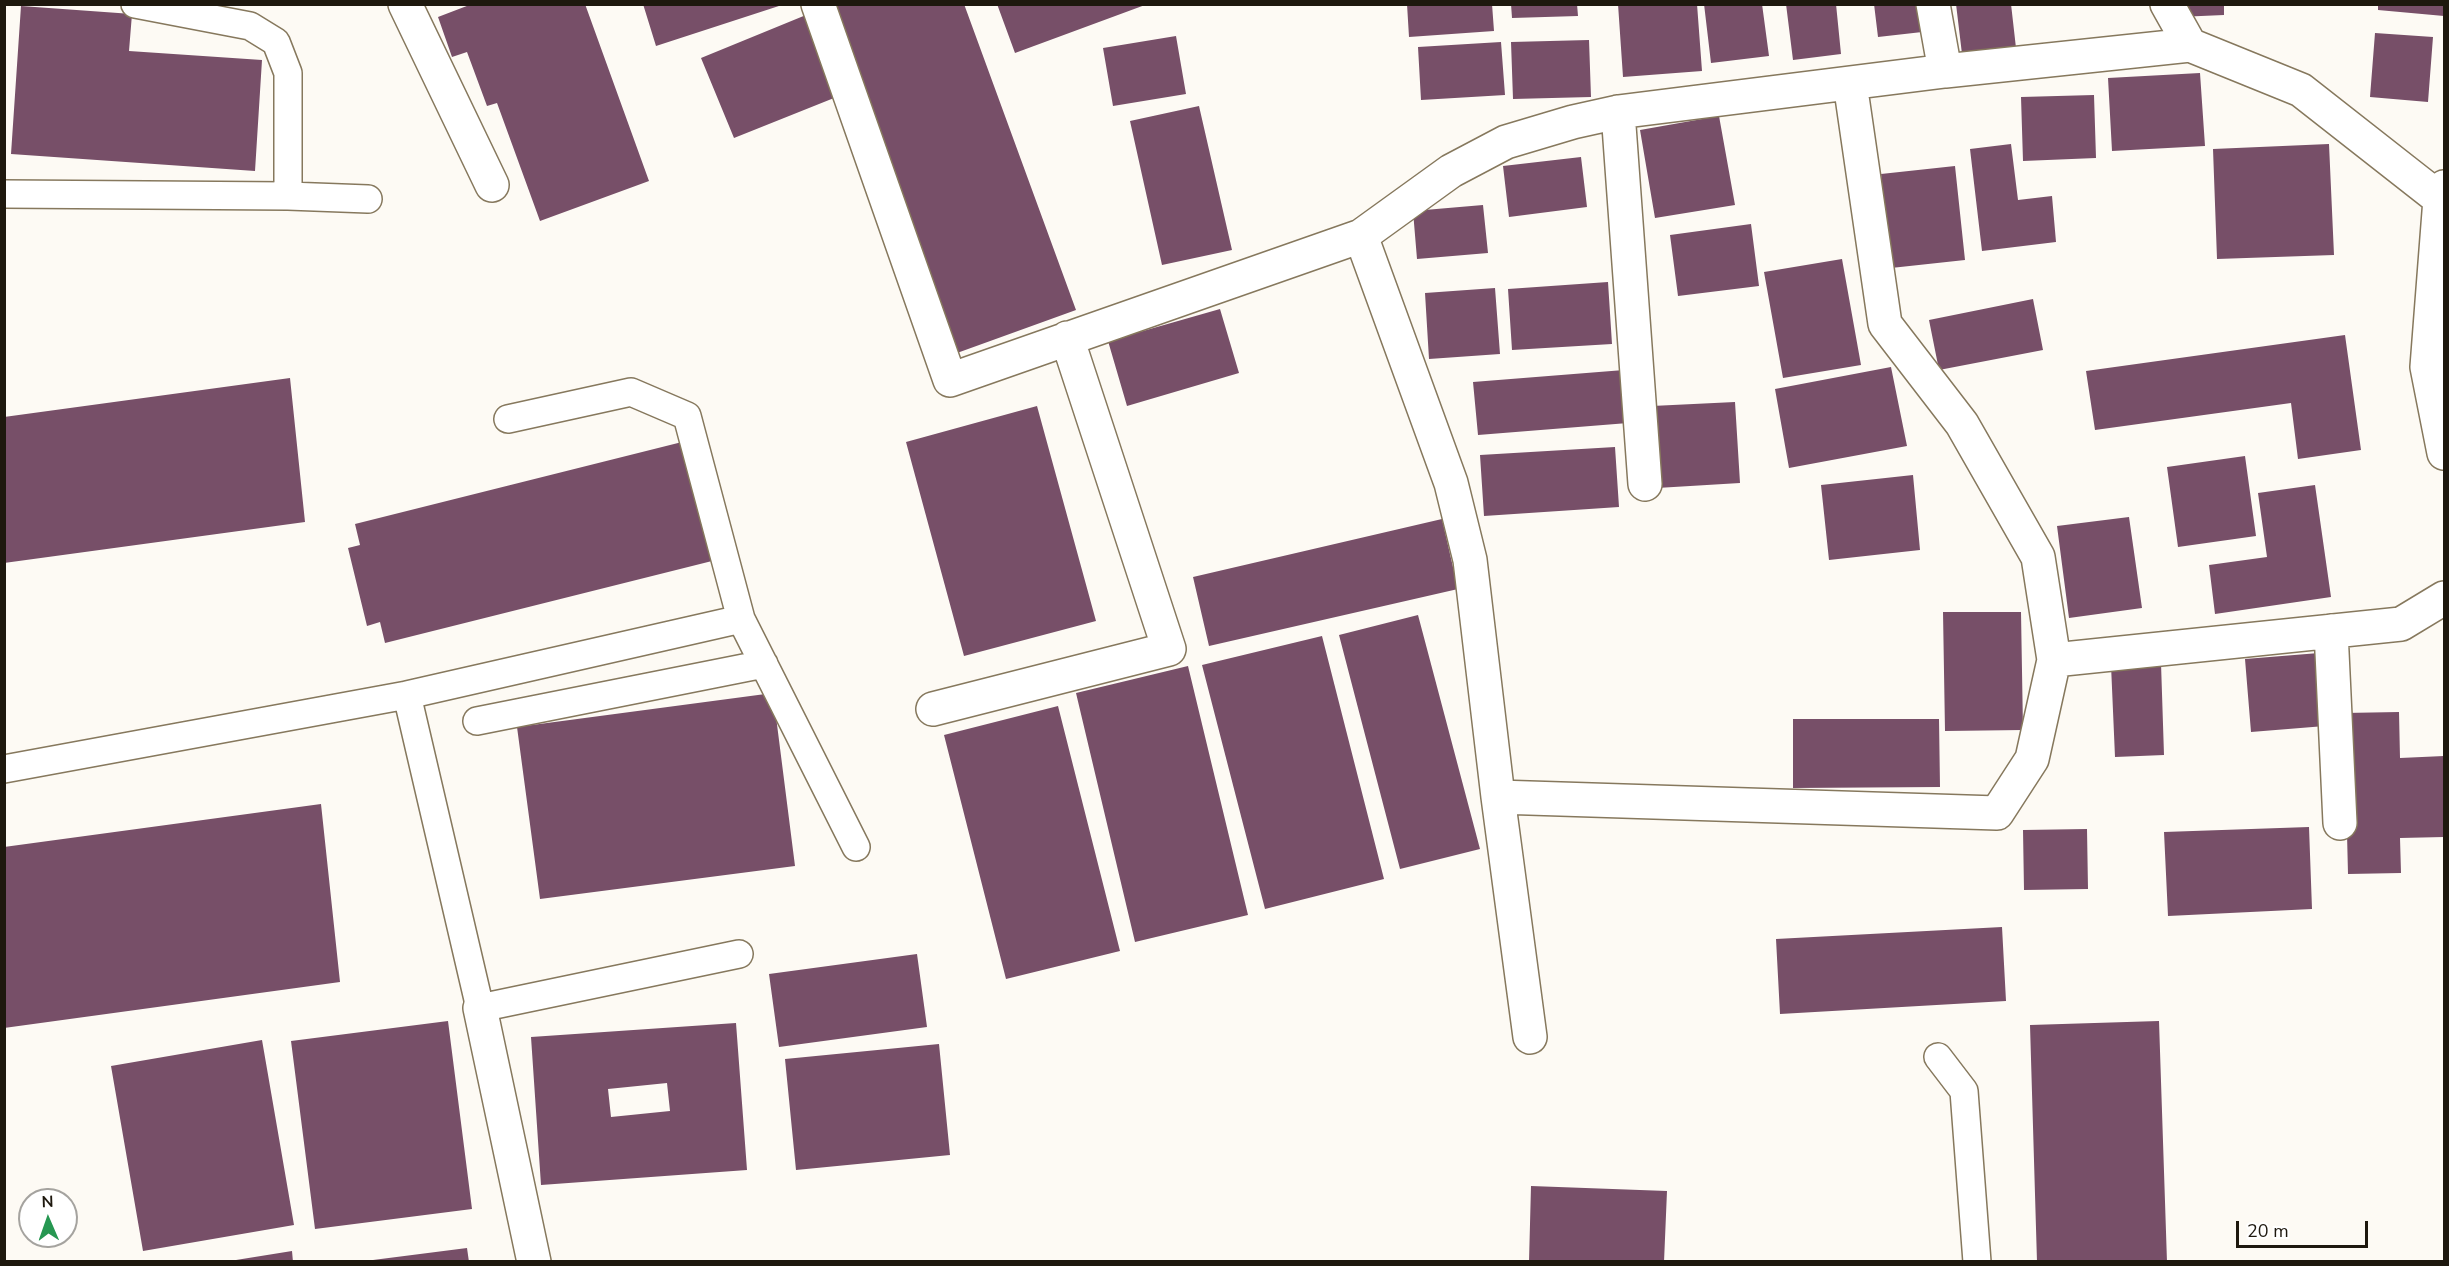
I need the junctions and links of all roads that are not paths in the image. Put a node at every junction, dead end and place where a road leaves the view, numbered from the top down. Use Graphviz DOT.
graph roads {
  1 [pos="135,4"];
  2 [pos="405,4"];
  3 [pos="818,4"];
  4 [pos="1933,4"];
  5 [pos="2167,4"];
  6 [pos="2190,45"];
  7 [pos="1945,70"];
  8 [pos="1850,83"];
  9 [pos="1618,112"];
  10 [pos="492,185"];
  11 [pos="2442,193"];
  12 [pos="4,195"];
  13 [pos="288,196"];
  14 [pos="368,199"];
  15 [pos="1361,236"];
  16 [pos="1067,338"];
  17 [pos="508,419"];
  18 [pos="2445,453"];
  19 [pos="1645,484"];
  20 [pos="2445,598"];
  21 [pos="741,619"];
  22 [pos="2331,631"];
  23 [pos="2054,660"];
  24 [pos="764,664"];
  25 [pos="407,695"];
  26 [pos="933,709"];
  27 [pos="477,721"];
  28 [pos="4,769"];
  29 [pos="1498,797"];
  30 [pos="2340,823"];
  31 [pos="856,847"];
  32 [pos="739,954"];
  33 [pos="480,1008"];
  34 [pos="1530,1037"];
  35 [pos="1938,1057"];
  36 [pos="534,1262"];
  37 [pos="1977,1262"];
  1 -- 13 [label="lane"];
  2 -- 10 [label="street"];
  3 -- 16 [label="street"];
  4 -- 7 [label="street"];
  5 -- 6 [label="street"];
  6 -- 7 [label="street"];
  6 -- 11 [label="street"];
  7 -- 8 [label="street"];
  8 -- 9 [label="street"];
  8 -- 23 [label="street"];
  9 -- 15 [label="street"];
  9 -- 19 [label="street"];
  11 -- 18 [label="street"];
  12 -- 13 [label="lane"];
  13 -- 14 [label="lane"];
  15 -- 16 [label="street"];
  15 -- 29 [label="street"];
  16 -- 26 [label="street"];
  17 -- 21 [label="lane"];
  20 -- 22 [label="street"];
  21 -- 24 [label="lane"];
  21 -- 25 [label="lane"];
  22 -- 23 [label="street"];
  22 -- 30 [label="street"];
  23 -- 29 [label="street"];
  24 -- 27 [label="lane"];
  24 -- 31 [label="lane"];
  25 -- 28 [label="lane"];
  25 -- 33 [label="lane"];
  29 -- 34 [label="street"];
  32 -- 33 [label="lane"];
  33 -- 36 [label="street"];
  35 -- 37 [label="lane"];
}
